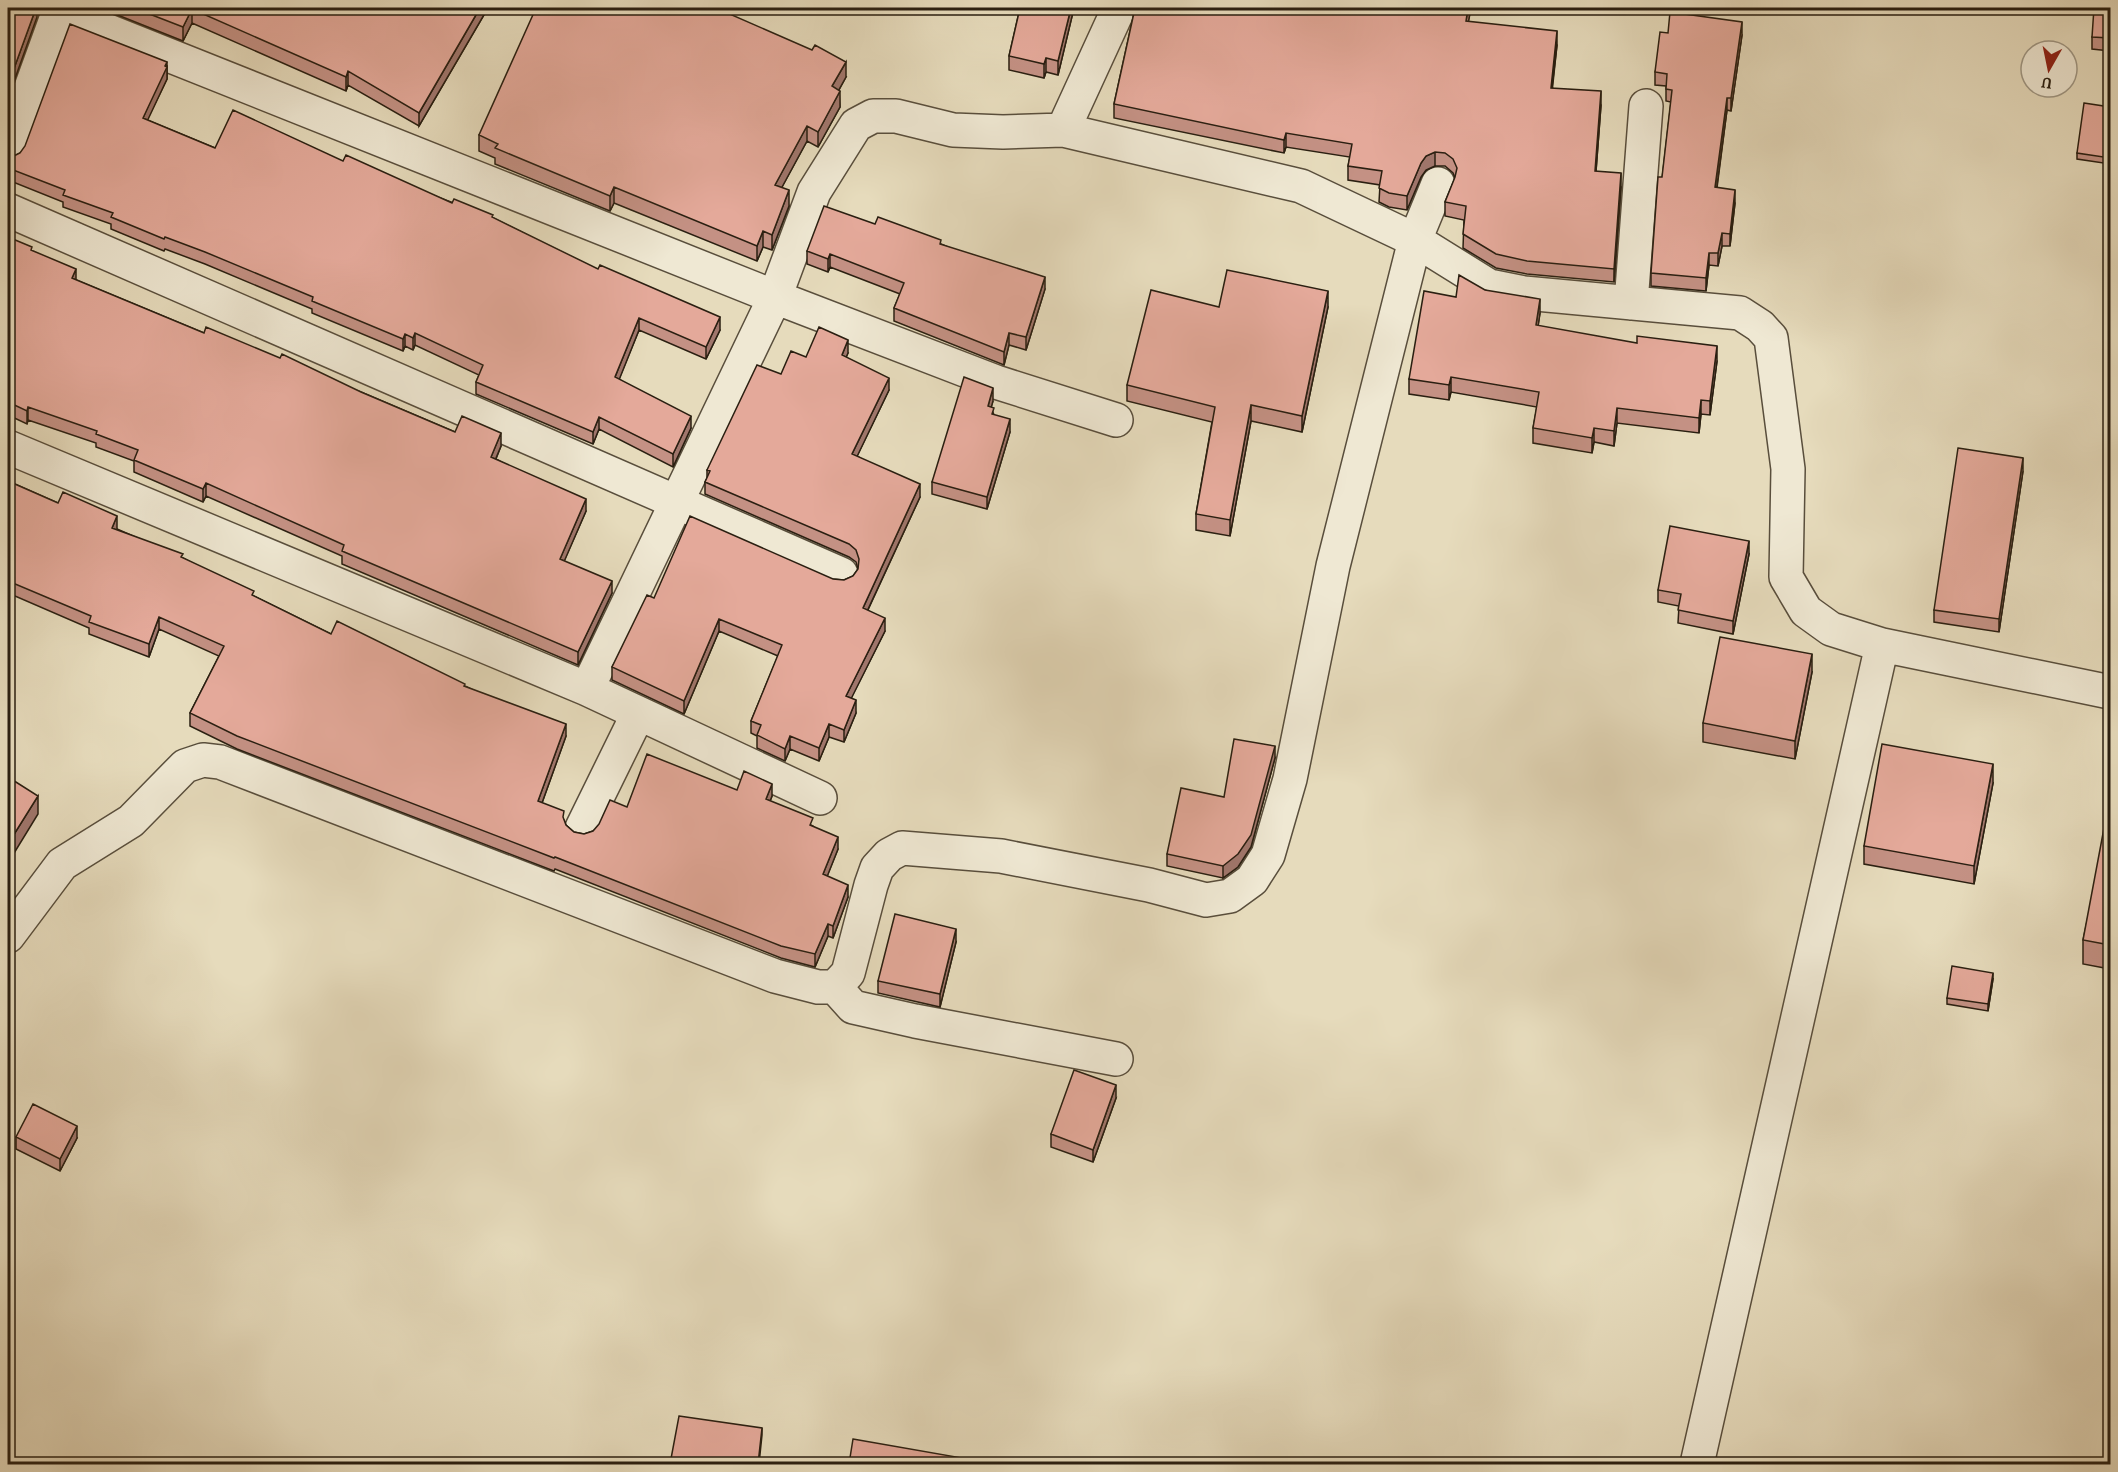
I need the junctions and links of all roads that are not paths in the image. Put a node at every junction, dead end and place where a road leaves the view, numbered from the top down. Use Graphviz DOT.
graph roads {
  1 [pos="1119,8"];
  2 [pos="59,9"];
  3 [pos="1647,106"];
  4 [pos="1063,130"];
  5 [pos="8,151"];
  6 [pos="1437,184"];
  7 [pos="8,210"];
  8 [pos="1415,240"];
  9 [pos="775,297"];
  10 [pos="1631,303"];
  11 [pos="1116,420"];
  12 [pos="8,447"];
  13 [pos="677,502"];
  14 [pos="841,574"];
  15 [pos="1882,645"];
  16 [pos="587,689"];
  17 [pos="2110,692"];
  18 [pos="638,714"];
  19 [pos="820,798"];
  20 [pos="582,828"];
  21 [pos="8,936"];
  22 [pos="836,987"];
  23 [pos="1116,1059"];
  24 [pos="1697,1464"];
  1 -- 4 [label="street"];
  2 -- 5 [label="street"];
  2 -- 9 [label="street"];
  3 -- 10 [label="street"];
  4 -- 8 [label="street"];
  4 -- 9 [label="street"];
  6 -- 8 [label="street"];
  7 -- 13 [label="street"];
  8 -- 10 [label="street"];
  8 -- 22 [label="street"];
  9 -- 11 [label="street"];
  9 -- 13 [label="street"];
  10 -- 15 [label="street"];
  12 -- 16 [label="street"];
  13 -- 14 [label="street"];
  13 -- 16 [label="street"];
  15 -- 17 [label="street"];
  15 -- 24 [label="street"];
  16 -- 18 [label="street"];
  18 -- 19 [label="street"];
  18 -- 20 [label="street"];
  21 -- 22 [label="street"];
  22 -- 23 [label="street"];
}
